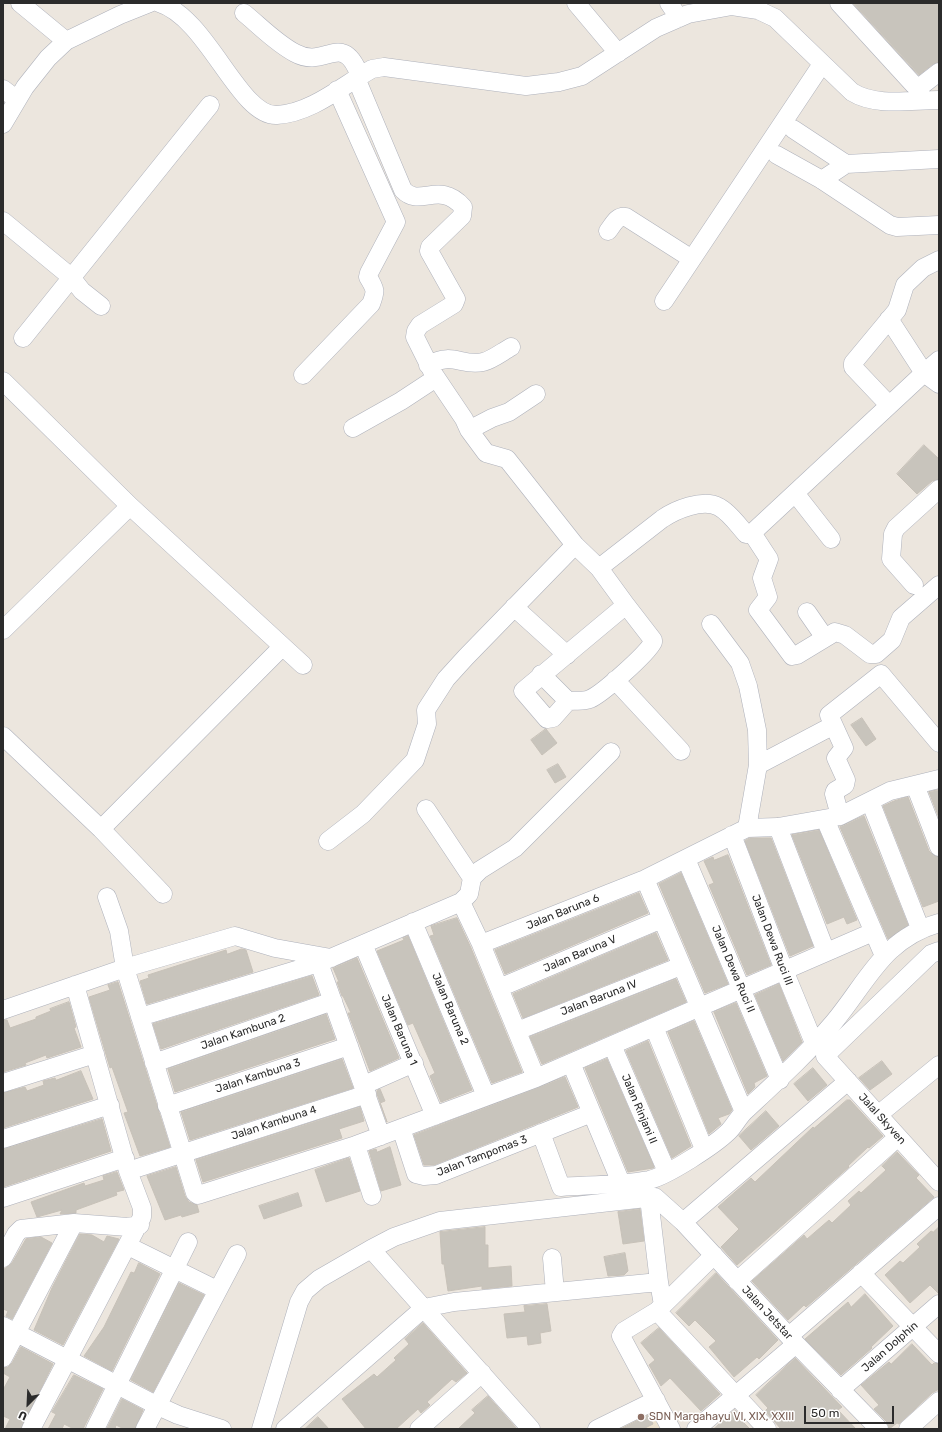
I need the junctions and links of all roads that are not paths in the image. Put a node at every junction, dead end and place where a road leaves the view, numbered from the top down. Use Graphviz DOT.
graph roads {
  1 [pos="20,3"];
  2 [pos="150,3"];
  3 [pos="159,3"];
  4 [pos="576,3"];
  5 [pos="669,3"];
  6 [pos="839,3"];
  7 [pos="244,13"];
  8 [pos="679,18"];
  9 [pos="66,41"];
  10 [pos="618,53"];
  11 [pos="822,64"];
  12 [pos="939,72"];
  13 [pos="358,77"];
  14 [pos="337,90"];
  15 [pos="10,94"];
  16 [pos="939,100"];
  17 [pos="210,105"];
  18 [pos="3,124"];
  19 [pos="793,129"];
  20 [pos="778,155"];
  21 [pos="939,159"];
  22 [pos="846,164"];
  23 [pos="822,180"];
  24 [pos="3,221"];
  25 [pos="939,225"];
  26 [pos="608,231"];
  27 [pos="692,259"];
  28 [pos="939,260"];
  29 [pos="71,276"];
  30 [pos="664,301"];
  31 [pos="102,306"];
  32 [pos="889,319"];
  33 [pos="23,338"];
  34 [pos="511,347"];
  35 [pos="939,360"];
  36 [pos="432,371"];
  37 [pos="924,373"];
  38 [pos="303,375"];
  39 [pos="3,381"];
  40 [pos="939,384"];
  41 [pos="536,394"];
  42 [pos="889,405"];
  43 [pos="353,428"];
  44 [pos="469,430"];
  45 [pos="939,490"];
  46 [pos="795,493"];
  47 [pos="130,506"];
  48 [pos="752,533"];
  49 [pos="831,539"];
  50 [pos="575,545"];
  51 [pos="599,568"];
  52 [pos="914,585"];
  53 [pos="939,585"];
  54 [pos="626,605"];
  55 [pos="514,607"];
  56 [pos="807,612"];
  57 [pos="711,624"];
  58 [pos="3,630"];
  59 [pos="825,638"];
  60 [pos="282,647"];
  61 [pos="567,655"];
  62 [pos="303,665"];
  63 [pos="541,674"];
  64 [pos="614,680"];
  65 [pos="568,701"];
  66 [pos="832,726"];
  67 [pos="3,736"];
  68 [pos="939,743"];
  69 [pos="681,751"];
  70 [pos="611,752"];
  71 [pos="758,765"];
  72 [pos="939,779"];
  73 [pos="915,784"];
  74 [pos="870,801"];
  75 [pos="426,809"];
  76 [pos="833,818"];
  77 [pos="778,827"];
  78 [pos="101,828"];
  79 [pos="739,832"];
  80 [pos="328,841"];
  81 [pos="939,847"];
  82 [pos="686,859"];
  83 [pos="472,878"];
  84 [pos="645,879"];
  85 [pos="163,894"];
  86 [pos="107,897"];
  87 [pos="461,902"];
  88 [pos="662,919"];
  89 [pos="413,922"];
  90 [pos="939,923"];
  91 [pos="920,928"];
  92 [pos="873,932"];
  93 [pos="363,944"];
  94 [pos="481,944"];
  95 [pos="826,952"];
  96 [pos="884,956"];
  97 [pos="936,957"];
  98 [pos="325,960"];
  99 [pos="681,966"];
  100 [pos="125,968"];
  101 [pos="784,970"];
  102 [pos="75,985"];
  103 [pos="499,988"];
  104 [pos="741,989"];
  105 [pos="333,1001"];
  106 [pos="699,1007"];
  107 [pos="3,1010"];
  108 [pos="140,1018"];
  109 [pos="654,1027"];
  110 [pos="517,1031"];
  111 [pos="612,1045"];
  112 [pos="349,1046"];
  113 [pos="820,1049"];
  114 [pos="95,1054"];
  115 [pos="154,1063"];
  116 [pos="414,1063"];
  117 [pos="571,1063"];
  118 [pos="939,1065"];
  119 [pos="536,1078"];
  120 [pos="780,1080"];
  121 [pos="848,1081"];
  122 [pos="3,1083"];
  123 [pos="365,1089"];
  124 [pos="486,1096"];
  125 [pos="110,1105"];
  126 [pos="167,1106"];
  127 [pos="744,1112"];
  128 [pos="592,1113"];
  129 [pos="878,1115"];
  130 [pos="435,1116"];
  131 [pos="401,1128"];
  132 [pos="541,1133"];
  133 [pos="381,1136"];
  134 [pos="898,1137"];
  135 [pos="3,1139"];
  136 [pos="356,1145"];
  137 [pos="704,1149"];
  138 [pos="182,1153"];
  139 [pos="126,1164"];
  140 [pos="666,1172"];
  141 [pos="621,1182"];
  142 [pos="939,1182"];
  143 [pos="372,1196"];
  144 [pos="652,1197"];
  145 [pos="3,1198"];
  146 [pos="939,1206"];
  147 [pos="683,1222"];
  148 [pos="74,1223"];
  149 [pos="140,1225"];
  150 [pos="188,1242"];
  151 [pos="128,1246"];
  152 [pos="371,1249"];
  153 [pos="237,1254"];
  154 [pos="714,1255"];
  155 [pos="3,1258"];
  156 [pos="552,1258"];
  157 [pos="174,1268"];
  158 [pos="861,1273"];
  159 [pos="738,1281"];
  160 [pos="659,1282"];
  161 [pos="217,1290"];
  162 [pos="555,1292"];
  163 [pos="939,1304"];
  164 [pos="424,1308"];
  165 [pos="660,1308"];
  166 [pos="913,1326"];
  167 [pos="10,1329"];
  168 [pos="792,1340"];
  169 [pos="939,1354"];
  170 [pos="3,1358"];
  171 [pos="67,1359"];
  172 [pos="482,1373"];
  173 [pos="116,1384"];
  174 [pos="840,1390"];
  175 [pos="737,1396"];
  176 [pos="656,1400"];
  177 [pos="939,1401"];
  178 [pos="156,1405"];
  179 [pos="31,1429"];
  180 [pos="94,1429"];
  181 [pos="145,1429"];
  182 [pos="222,1429"];
  183 [pos="261,1429"];
  184 [pos="285,1429"];
  185 [pos="420,1429"];
  186 [pos="532,1429"];
  187 [pos="597,1429"];
  188 [pos="671,1429"];
  189 [pos="696,1429"];
  190 [pos="767,1429"];
  191 [pos="879,1429"];
  192 [pos="908,1429"];
  1 -- 9 [label="street"];
  2 -- 9 [label="street"];
  3 -- 14 [label="street"];
  4 -- 10 [label="street"];
  5 -- 8 [label="street"];
  6 -- 12 [label="street"];
  7 -- 13 [label="street"];
  8 -- 10 [label="street"];
  8 -- 11 [label="street"];
  9 -- 15 [label="street"];
  10 -- 13 [label="street"];
  11 -- 16 [label="street"];
  11 -- 27 [label="street"];
  13 -- 14 [label="street"];
  13 -- 36 [label="street"];
  14 -- 38 [label="street"];
  15 -- 18 [label="street"];
  17 -- 29 [label="street"];
  19 -- 22 [label="street"];
  20 -- 23 [label="street"];
  21 -- 22 [label="street"];
  22 -- 23 [label="street"];
  23 -- 25 [label="street"];
  24 -- 29 [label="street"];
  26 -- 27 [label="street"];
  27 -- 30 [label="street"];
  28 -- 32 [label="street"];
  29 -- 31 [label="street"];
  29 -- 33 [label="street"];
  32 -- 37 [label="street"];
  32 -- 42 [label="street"];
  34 -- 36 [label="street"];
  35 -- 37 [label="street"];
  36 -- 43 [label="street"];
  36 -- 44 [label="street"];
  37 -- 40 [label="street"];
  37 -- 42 [label="street"];
  39 -- 47 [label="street"];
  41 -- 44 [label="street"];
  42 -- 46 [label="street"];
  44 -- 50 [label="street"];
  45 -- 52 [label="street"];
  46 -- 48 [label="street"];
  46 -- 49 [label="street"];
  47 -- 58 [label="street"];
  47 -- 60 [label="street"];
  48 -- 51 [label="street"];
  48 -- 59 [label="street"];
  50 -- 51 [label="street"];
  50 -- 55 [label="street"];
  51 -- 54 [label="street"];
  53 -- 59 [label="street"];
  54 -- 61 [label="street"];
  54 -- 64 [label="street"];
  55 -- 61 [label="street"];
  55 -- 80 [label="street"];
  56 -- 59 [label="street"];
  57 -- 71 [label="street"];
  60 -- 62 [label="street"];
  60 -- 78 [label="street"];
  61 -- 63 [label="street"];
  63 -- 65 [label="street"];
  63 -- 65 [label="street"];
  64 -- 65 [label="street"];
  64 -- 69 [label="street"];
  66 -- 68 [label="street"];
  66 -- 71 [label="street"];
  66 -- 76 [label="street"];
  67 -- 78 [label="street"];
  70 -- 83 [label="street"];
  71 -- 79 [label="street"];
  72 -- 73 [label="street"];
  73 -- 74 [label="street"];
  73 -- 81 [label="street"];
  74 -- 76 [label="street"];
  74 -- 91 [label="street"];
  75 -- 83 [label="street"];
  76 -- 77 [label="street"];
  76 -- 92 [label="street"];
  77 -- 79 [label="street"];
  77 -- 95 [label="street"];
  78 -- 85 [label="street"];
  79 -- 82 [label="street, Jalan Baruna 6"];
  79 -- 101 [label="street, Jalan Dewa Ruci III"];
  82 -- 84 [label="street, Jalan Baruna 6"];
  82 -- 104 [label="street, Jalan Dewa Ruci II"];
  83 -- 87 [label="street"];
  84 -- 88 [label="street"];
  84 -- 94 [label="street, Jalan Baruna 6"];
  86 -- 100 [label="street"];
  87 -- 89 [label="street"];
  87 -- 94 [label="street"];
  88 -- 99 [label="street"];
  88 -- 103 [label="street, Jalan Baruna V"];
  89 -- 93 [label="street"];
  89 -- 124 [label="street, Jalan Baruna 2"];
  90 -- 91 [label="street"];
  91 -- 96 [label="street"];
  92 -- 95 [label="street"];
  92 -- 96 [label="street"];
  93 -- 98 [label="street"];
  93 -- 116 [label="street, Jalan Baruna 1"];
  94 -- 103 [label="street"];
  95 -- 101 [label="street"];
  96 -- 113 [label="street"];
  97 -- 113 [label="street"];
  98 -- 100 [label="street"];
  98 -- 105 [label="street"];
  98 -- 108 [label="street"];
  99 -- 106 [label="street"];
  99 -- 110 [label="street, Jalan Baruna IV"];
  100 -- 102 [label="street"];
  100 -- 108 [label="street"];
  101 -- 104 [label="street"];
  101 -- 113 [label="street, Jalan Dewa Ruci III"];
  102 -- 107 [label="street"];
  102 -- 114 [label="street"];
  103 -- 110 [label="street"];
  104 -- 106 [label="street"];
  104 -- 120 [label="street, Jalan Dewa Ruci II"];
  105 -- 112 [label="street"];
  105 -- 115 [label="street, Jalan Kambuna 2"];
  106 -- 109 [label="street"];
  106 -- 127 [label="street"];
  108 -- 115 [label="street"];
  109 -- 111 [label="street"];
  109 -- 137 [label="street"];
  110 -- 119 [label="street"];
  111 -- 117 [label="street"];
  111 -- 140 [label="street, Jalan Rinjani II"];
  112 -- 123 [label="street"];
  112 -- 126 [label="street, Jalan Kambuna 3"];
  113 -- 120 [label="street"];
  113 -- 121 [label="street, Jalal Skyven"];
  114 -- 122 [label="street"];
  114 -- 125 [label="street"];
  115 -- 126 [label="street"];
  116 -- 123 [label="street, Jalan Kambuna 4"];
  116 -- 130 [label="street, Jalan Baruna 1"];
  117 -- 119 [label="street"];
  117 -- 128 [label="street"];
  118 -- 129 [label="street"];
  119 -- 124 [label="street"];
  120 -- 127 [label="street"];
  121 -- 129 [label="street, Jalal Skyven"];
  121 -- 147 [label="street"];
  123 -- 133 [label="street"];
  123 -- 138 [label="street, Jalan Kambuna 4"];
  124 -- 130 [label="street"];
  125 -- 135 [label="street"];
  125 -- 139 [label="street"];
  126 -- 138 [label="street"];
  127 -- 137 [label="street"];
  128 -- 132 [label="street, Jalan Tampomas 3"];
  128 -- 141 [label="street"];
  129 -- 134 [label="street, Jalal Skyven"];
  130 -- 131 [label="street"];
  131 -- 132 [label="street, Jalan Tampomas 3"];
  131 -- 133 [label="street"];
  132 -- 141 [label="street"];
  133 -- 136 [label="street"];
  134 -- 142 [label="street, Jalal Skyven"];
  134 -- 159 [label="street"];
  136 -- 138 [label="street"];
  136 -- 143 [label="street"];
  137 -- 140 [label="street"];
  138 -- 139 [label="street, Jalan Kambuna 4"];
  139 -- 145 [label="street, Jalan Kambuna 4"];
  139 -- 149 [label="street"];
  140 -- 141 [label="street"];
  144 -- 147 [label="street, Jalan Jetstar"];
  144 -- 152 [label="street"];
  144 -- 160 [label="street"];
  146 -- 158 [label="street"];
  147 -- 154 [label="street, Jalan Jetstar"];
  148 -- 149 [label="street"];
  148 -- 155 [label="street"];
  148 -- 167 [label="street"];
  149 -- 151 [label="street"];
  150 -- 157 [label="street"];
  151 -- 157 [label="street"];
  151 -- 171 [label="street"];
  152 -- 164 [label="street"];
  152 -- 183 [label="street"];
  153 -- 161 [label="street"];
  154 -- 159 [label="street, Jalan Jetstar"];
  154 -- 165 [label="street"];
  156 -- 162 [label="street"];
  157 -- 161 [label="street"];
  157 -- 173 [label="street"];
  158 -- 166 [label="street"];
  158 -- 168 [label="street"];
  159 -- 168 [label="street, Jalan Jetstar"];
  160 -- 162 [label="street"];
  160 -- 165 [label="street"];
  161 -- 178 [label="street"];
  162 -- 164 [label="street"];
  163 -- 166 [label="street, Jalan Dolphin"];
  164 -- 172 [label="street"];
  164 -- 184 [label="street"];
  165 -- 175 [label="street"];
  165 -- 176 [label="street"];
  166 -- 169 [label="street"];
  166 -- 174 [label="street, Jalan Dolphin"];
  167 -- 170 [label="street"];
  167 -- 171 [label="street"];
  168 -- 174 [label="street, Jalan Jetstar"];
  168 -- 175 [label="street"];
  171 -- 173 [label="street"];
  171 -- 179 [label="street"];
  172 -- 185 [label="street"];
  172 -- 186 [label="street"];
  173 -- 178 [label="street"];
  173 -- 180 [label="street"];
  174 -- 191 [label="street, Jalan Jetstar"];
  175 -- 189 [label="street"];
  175 -- 190 [label="street"];
  176 -- 187 [label="street"];
  176 -- 188 [label="street"];
  177 -- 192 [label="street"];
  178 -- 181 [label="street"];
  178 -- 182 [label="street"];
}
